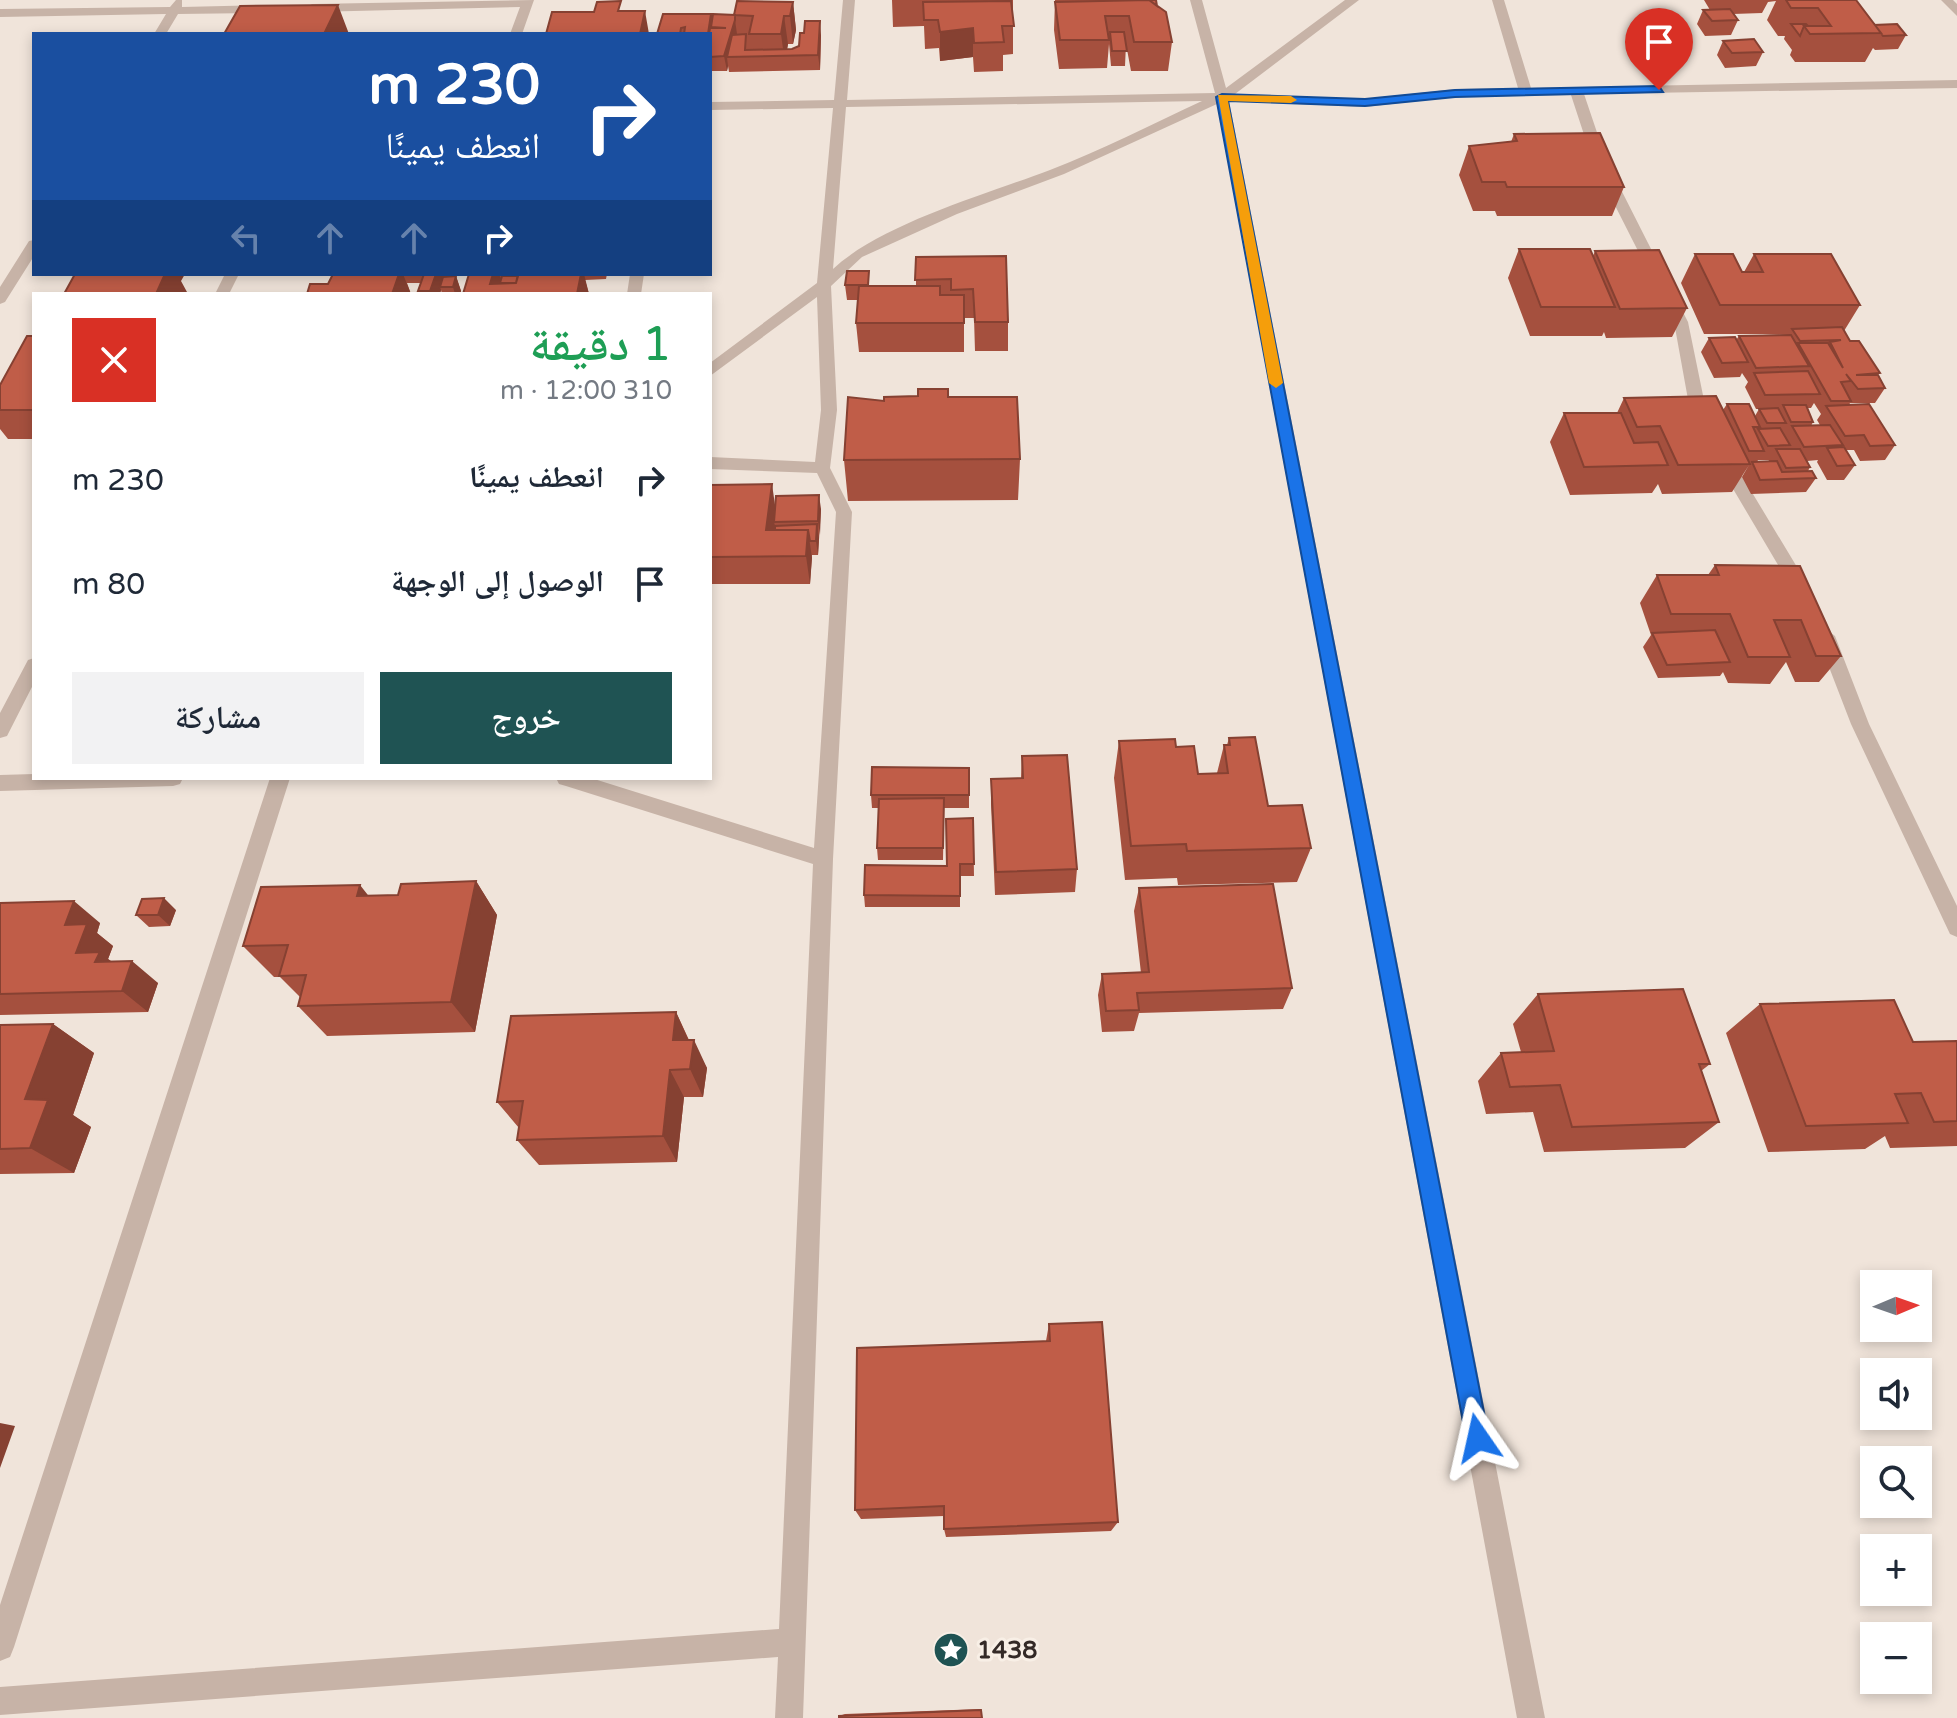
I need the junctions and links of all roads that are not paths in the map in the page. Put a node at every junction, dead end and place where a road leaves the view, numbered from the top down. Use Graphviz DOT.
graph roads {
  1 [pos="849,0"];
  2 [pos="1196,0"];
  3 [pos="1353,0"];
  4 [pos="1498,0"];
  5 [pos="1947,0"];
  6 [pos="528,2"];
  7 [pos="176,6"];
  8 [pos="296,8"];
  9 [pos="281,9"];
  10 [pos="1957,12"];
  11 [pos="0,13"];
  12 [pos="161,32"];
  13 [pos="517,32"];
  14 [pos="1957,84"];
  15 [pos="1576,91"];
  16 [pos="1526,92"];
  17 [pos="1222,97"];
  18 [pos="840,104"];
  19 [pos="712,106"];
  20 [pos="32,247"];
  21 [pos="824,285"];
  22 [pos="0,299"];
  23 [pos="712,369"];
  24 [pos="712,463"];
  25 [pos="822,468"];
  26 [pos="32,669"];
  27 [pos="0,731"];
  28 [pos="104,780"];
  29 [pos="279,780"];
  30 [pos="572,780"];
  31 [pos="0,783"];
  32 [pos="823,859"];
  33 [pos="1957,928"];
  34 [pos="793,1642"];
  35 [pos="0,1647"];
  36 [pos="0,1701"];
  37 [pos="789,1718"];
  38 [pos="1531,1718"];
  1 -- 18 [label="street"];
  2 -- 17 [label="street"];
  3 -- 17 [label="street"];
  4 -- 16 [label="street"];
  5 -- 10 [label="street"];
  6 -- 8 [label="street"];
  6 -- 13 [label="street"];
  7 -- 9 [label="street"];
  7 -- 11 [label="street"];
  7 -- 12 [label="street"];
  14 -- 15 [label="street"];
  15 -- 16 [label="street"];
  15 -- 33 [label="street"];
  16 -- 17 [label="street"];
  17 -- 18 [label="street"];
  17 -- 21 [label="street"];
  17 -- 38 [label="street"];
  18 -- 19 [label="street"];
  18 -- 21 [label="street"];
  20 -- 22 [label="street"];
  21 -- 23 [label="street"];
  21 -- 25 [label="street"];
  24 -- 25 [label="street"];
  25 -- 32 [label="street"];
  26 -- 27 [label="street"];
  28 -- 31 [label="street"];
  29 -- 35 [label="street"];
  30 -- 32 [label="street"];
  32 -- 34 [label="street"];
  34 -- 36 [label="street"];
  34 -- 37 [label="street"];
}
